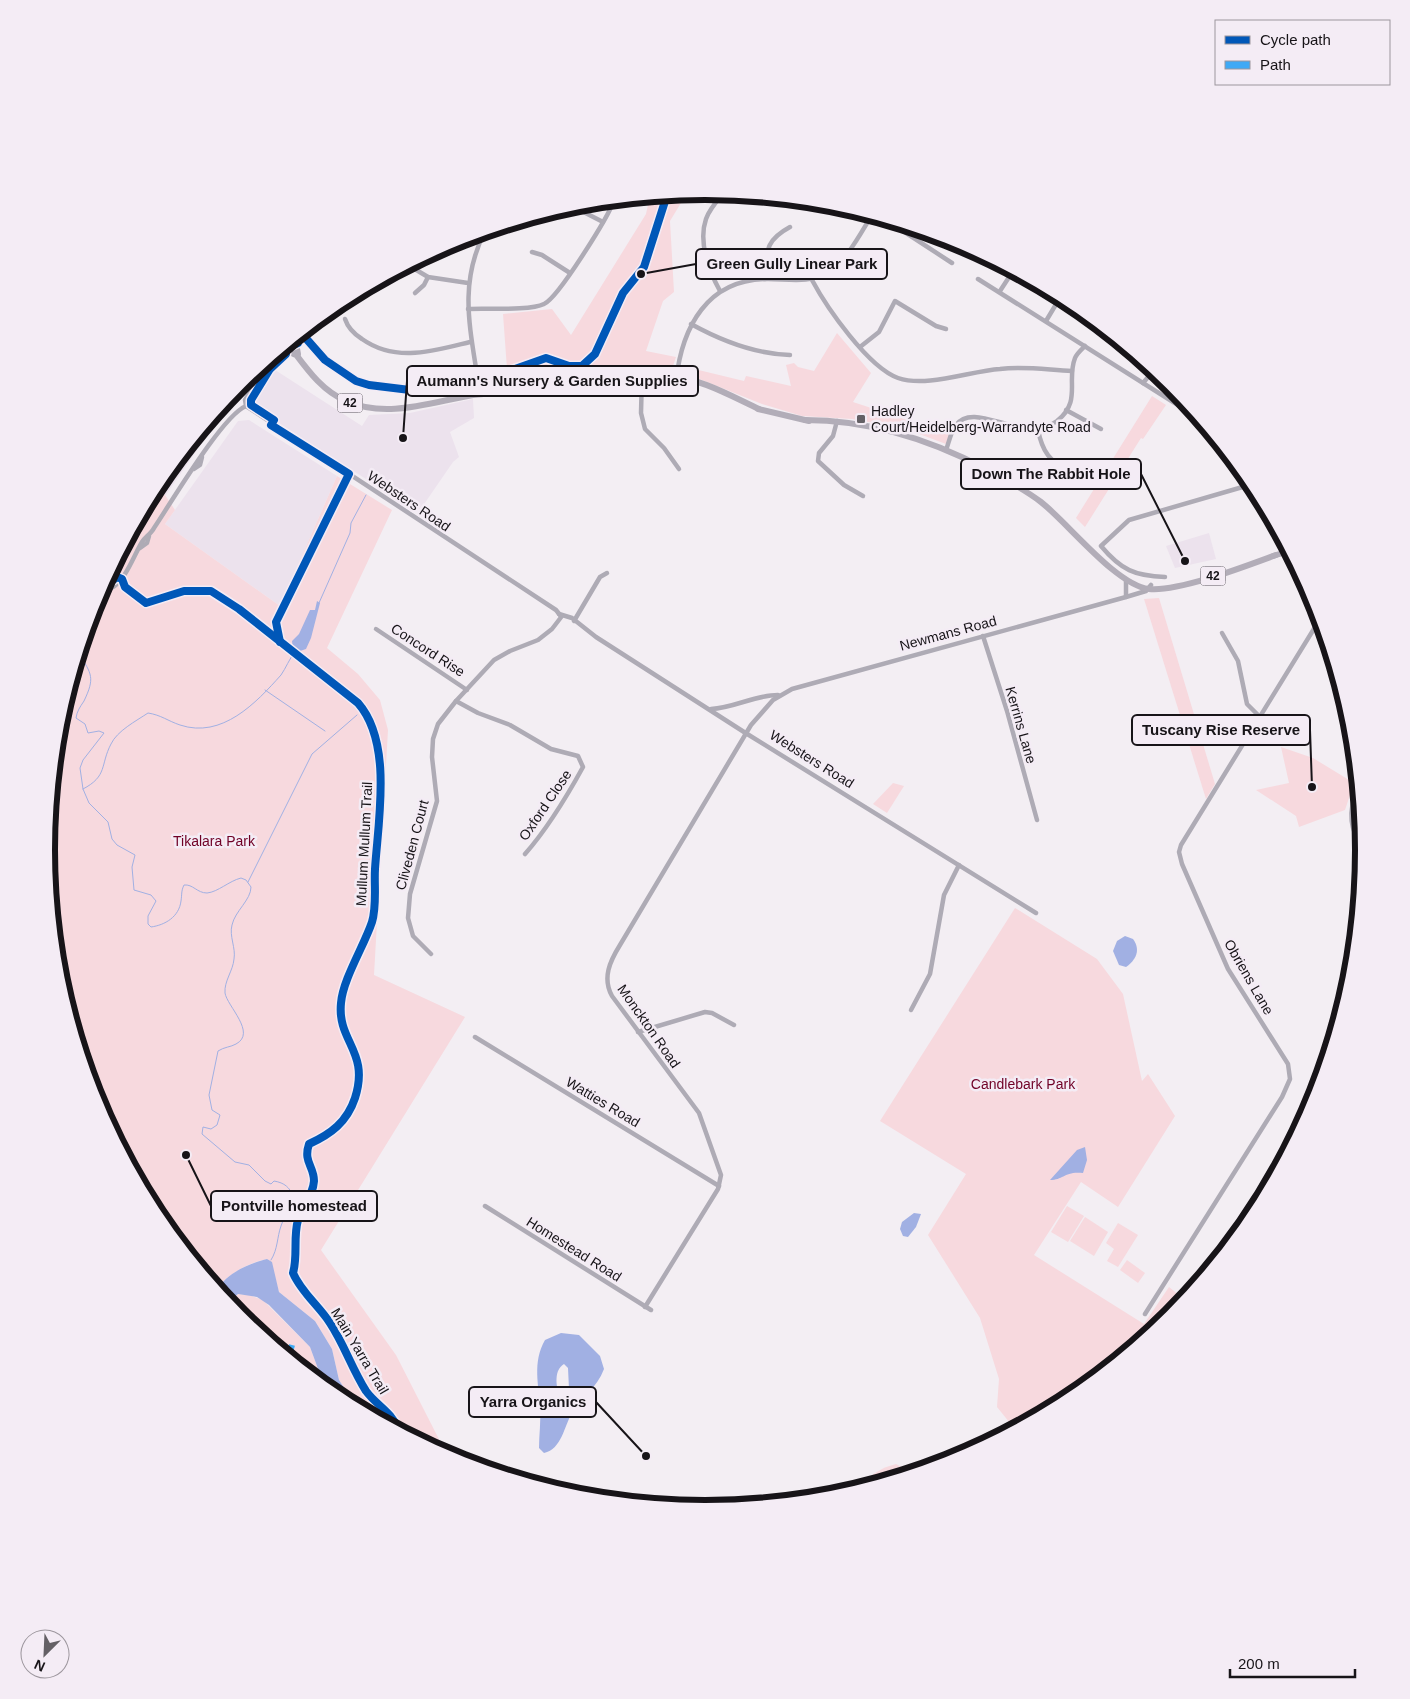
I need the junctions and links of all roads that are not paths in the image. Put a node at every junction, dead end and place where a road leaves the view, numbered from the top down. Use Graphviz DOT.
graph roads {
  1 [pos="718,200"];
  2 [pos="611,207"];
  3 [pos="582,211"];
  4 [pos="868,221"];
  5 [pos="603,222"];
  6 [pos="790,227"];
  7 [pos="905,231"];
  8 [pos="481,240"];
  9 [pos="532,252"];
  10 [pos="952,263"];
  11 [pos="414,269"];
  12 [pos="570,273"];
  13 [pos="1010,276"];
  14 [pos="428,277"];
  15 [pos="765,279"];
  16 [pos="978,279"];
  17 [pos="812,280"];
  18 [pos="468,283"];
  19 [pos="720,291"];
  20 [pos="1000,291"];
  21 [pos="415,293"];
  22 [pos="1057,303"];
  23 [pos="468,309"];
  24 [pos="345,318"];
  25 [pos="1046,321"];
  26 [pos="691,324"];
  27 [pos="946,329"];
  28 [pos="470,342"];
  29 [pos="295,345"];
  30 [pos="1084,346"];
  31 [pos="860,347"];
  32 [pos="292,348"];
  33 [pos="287,352"];
  34 [pos="790,355"];
  35 [pos="300,358"];
  36 [pos="1072,372"];
  37 [pos="261,375"];
  38 [pos="1150,376"];
  39 [pos="642,377"];
  40 [pos="676,379"];
  41 [pos="1144,384"];
  42 [pos="481,391"];
  43 [pos="246,406"];
  44 [pos="1181,407"];
  45 [pos="1066,410"];
  46 [pos="836,423"];
  47 [pos="1101,429"];
  48 [pos="1038,430"];
  49 [pos="946,450"];
  50 [pos="680,469"];
  51 [pos="1071,476"];
  52 [pos="1244,487"];
  53 [pos="863,496"];
  54 [pos="1283,553"];
  55 [pos="1101,558"];
  56 [pos="607,573"];
  57 [pos="1165,577"];
  58 [pos="1126,581"];
  59 [pos="1150,587"];
  60 [pos="110,588"];
  61 [pos="1126,597"];
  62 [pos="561,615"];
  63 [pos="575,621"];
  64 [pos="1316,627"];
  65 [pos="376,629"];
  66 [pos="1222,632"];
  67 [pos="983,636"];
  68 [pos="467,690"];
  69 [pos="778,695"];
  70 [pos="456,701"];
  71 [pos="722,708"];
  72 [pos="710,709"];
  73 [pos="722,717"];
  74 [pos="1260,717"];
  75 [pos="746,732"];
  76 [pos="1353,801"];
  77 [pos="1037,820"];
  78 [pos="1355,837"];
  79 [pos="525,854"];
  80 [pos="960,865"];
  81 [pos="1036,912"];
  82 [pos="430,954"];
  83 [pos="911,1010"];
  84 [pos="734,1025"];
  85 [pos="638,1032"];
  86 [pos="475,1037"];
  87 [pos="719,1186"];
  88 [pos="485,1206"];
  89 [pos="645,1307"];
  90 [pos="651,1310"];
  91 [pos="1145,1314"];
  1 -- 19 [label="street"];
  2 -- 5 [label="street"];
  3 -- 5 [label="street"];
  4 -- 17 [label="street"];
  5 -- 12 [label="street"];
  6 -- 15 [label="street"];
  7 -- 10 [label="street"];
  8 -- 18 [label="street"];
  9 -- 12 [label="street"];
  11 -- 14 [label="street"];
  12 -- 23 [label="street"];
  13 -- 20 [label="street"];
  14 -- 18 [label="street"];
  14 -- 21 [label="street"];
  15 -- 17 [label="street"];
  15 -- 19 [label="street"];
  16 -- 20 [label="street"];
  17 -- 31 [label="street"];
  18 -- 23 [label="street"];
  19 -- 26 [label="street"];
  20 -- 25 [label="street"];
  22 -- 25 [label="street"];
  23 -- 28 [label="street"];
  24 -- 28 [label="street"];
  25 -- 30 [label="street"];
  26 -- 34 [label="street"];
  26 -- 40 [label="street"];
  27 -- 31 [label="street"];
  28 -- 42 [label="street"];
  29 -- 35 [label="main road, 42"];
  30 -- 36 [label="street"];
  30 -- 41 [label="street"];
  31 -- 36 [label="street"];
  32 -- 35 [label="main road, 42"];
  33 -- 35 [label="street"];
  35 -- 42 [label="main road, 42"];
  36 -- 45 [label="street"];
  37 -- 43 [label="street"];
  38 -- 41 [label="street"];
  39 -- 40 [label="main road, 42"];
  39 -- 42 [label="main road, 42"];
  39 -- 50 [label="street"];
  40 -- 46 [label="main road, 42"];
  41 -- 44 [label="street"];
  43 -- 60 [label="street"];
  43 -- 62 [label="street, Websters Road"];
  45 -- 47 [label="street"];
  45 -- 48 [label="street"];
  46 -- 49 [label="main road, 42"];
  46 -- 53 [label="street"];
  48 -- 49 [label="street"];
  48 -- 51 [label="street"];
  49 -- 55 [label="main road, 42"];
  52 -- 57 [label="street"];
  54 -- 59 [label="main road, Newmans Road / 42"];
  55 -- 58 [label="main road, 42"];
  55 -- 59 [label="main road, 42"];
  56 -- 63 [label="street"];
  58 -- 59 [label="main road, 42"];
  58 -- 61 [label="street"];
  59 -- 61 [label="street, Newmans Road"];
  61 -- 67 [label="street, Newmans Road"];
  62 -- 63 [label="street, Websters Road"];
  62 -- 68 [label="street, Cliveden Court"];
  63 -- 72 [label="street, Websters Road"];
  64 -- 74 [label="street, Obriens Lane"];
  65 -- 68 [label="street, Concord Rise"];
  66 -- 74 [label="street"];
  67 -- 69 [label="street, Newmans Road"];
  67 -- 77 [label="street, Kerrins Lane"];
  68 -- 70 [label="street, Cliveden Court"];
  69 -- 71 [label="street, Newmans Road"];
  69 -- 75 [label="street, Newmans Road"];
  70 -- 79 [label="street, Oxford Close"];
  70 -- 82 [label="street, Cliveden Court"];
  71 -- 72 [label="street, Newmans Road"];
  71 -- 73 [label="street"];
  72 -- 73 [label="street, Websters Road"];
  73 -- 75 [label="street, Websters Road"];
  74 -- 91 [label="street, Obriens Lane"];
  75 -- 80 [label="street, Websters Road"];
  75 -- 85 [label="street, Monckton Road"];
  76 -- 78 [label="street"];
  80 -- 81 [label="street, Websters Road"];
  80 -- 83 [label="street"];
  84 -- 85 [label="street"];
  85 -- 87 [label="street, Monckton Road"];
  86 -- 87 [label="street, Watties Road"];
  87 -- 89 [label="street"];
  88 -- 89 [label="street, Homestead Road"];
  89 -- 90 [label="street, Homestead Road"];
}
